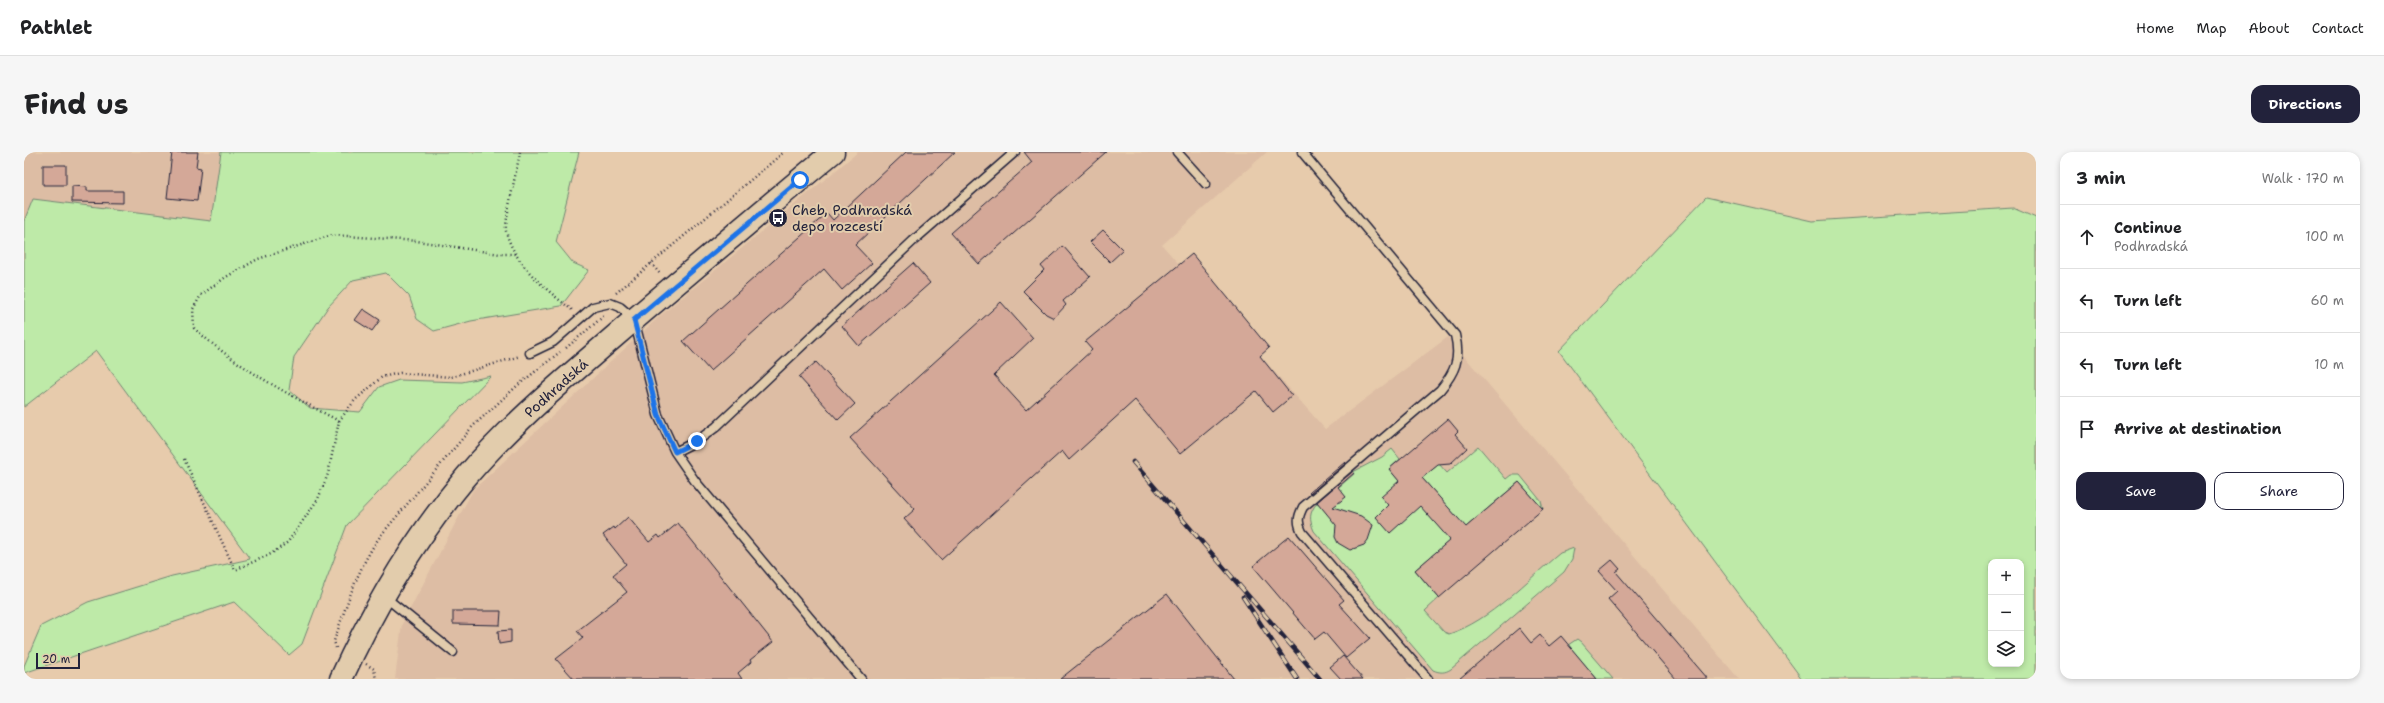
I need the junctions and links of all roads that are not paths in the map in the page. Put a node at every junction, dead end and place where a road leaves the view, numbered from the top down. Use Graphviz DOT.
graph roads {
  1 [pos="834,152"];
  2 [pos="1015,152"];
  3 [pos="1177,152"];
  4 [pos="1302,152"];
  5 [pos="1206,184"];
  6 [pos="634,320"];
  7 [pos="530,353"];
  8 [pos="675,452"];
  9 [pos="383,596"];
  10 [pos="453,652"];
  11 [pos="341,679"];
  12 [pos="861,679"];
  13 [pos="1428,679"];
  1 -- 6 [label="main road, Podhradská"];
  2 -- 8 [label="lane"];
  3 -- 5 [label="lane"];
  4 -- 13 [label="lane"];
  6 -- 7 [label="lane"];
  6 -- 8 [label="lane"];
  6 -- 9 [label="main road, Podhradská"];
  8 -- 12 [label="lane"];
  9 -- 10 [label="lane"];
  9 -- 11 [label="main road, Podhradská"];
}
